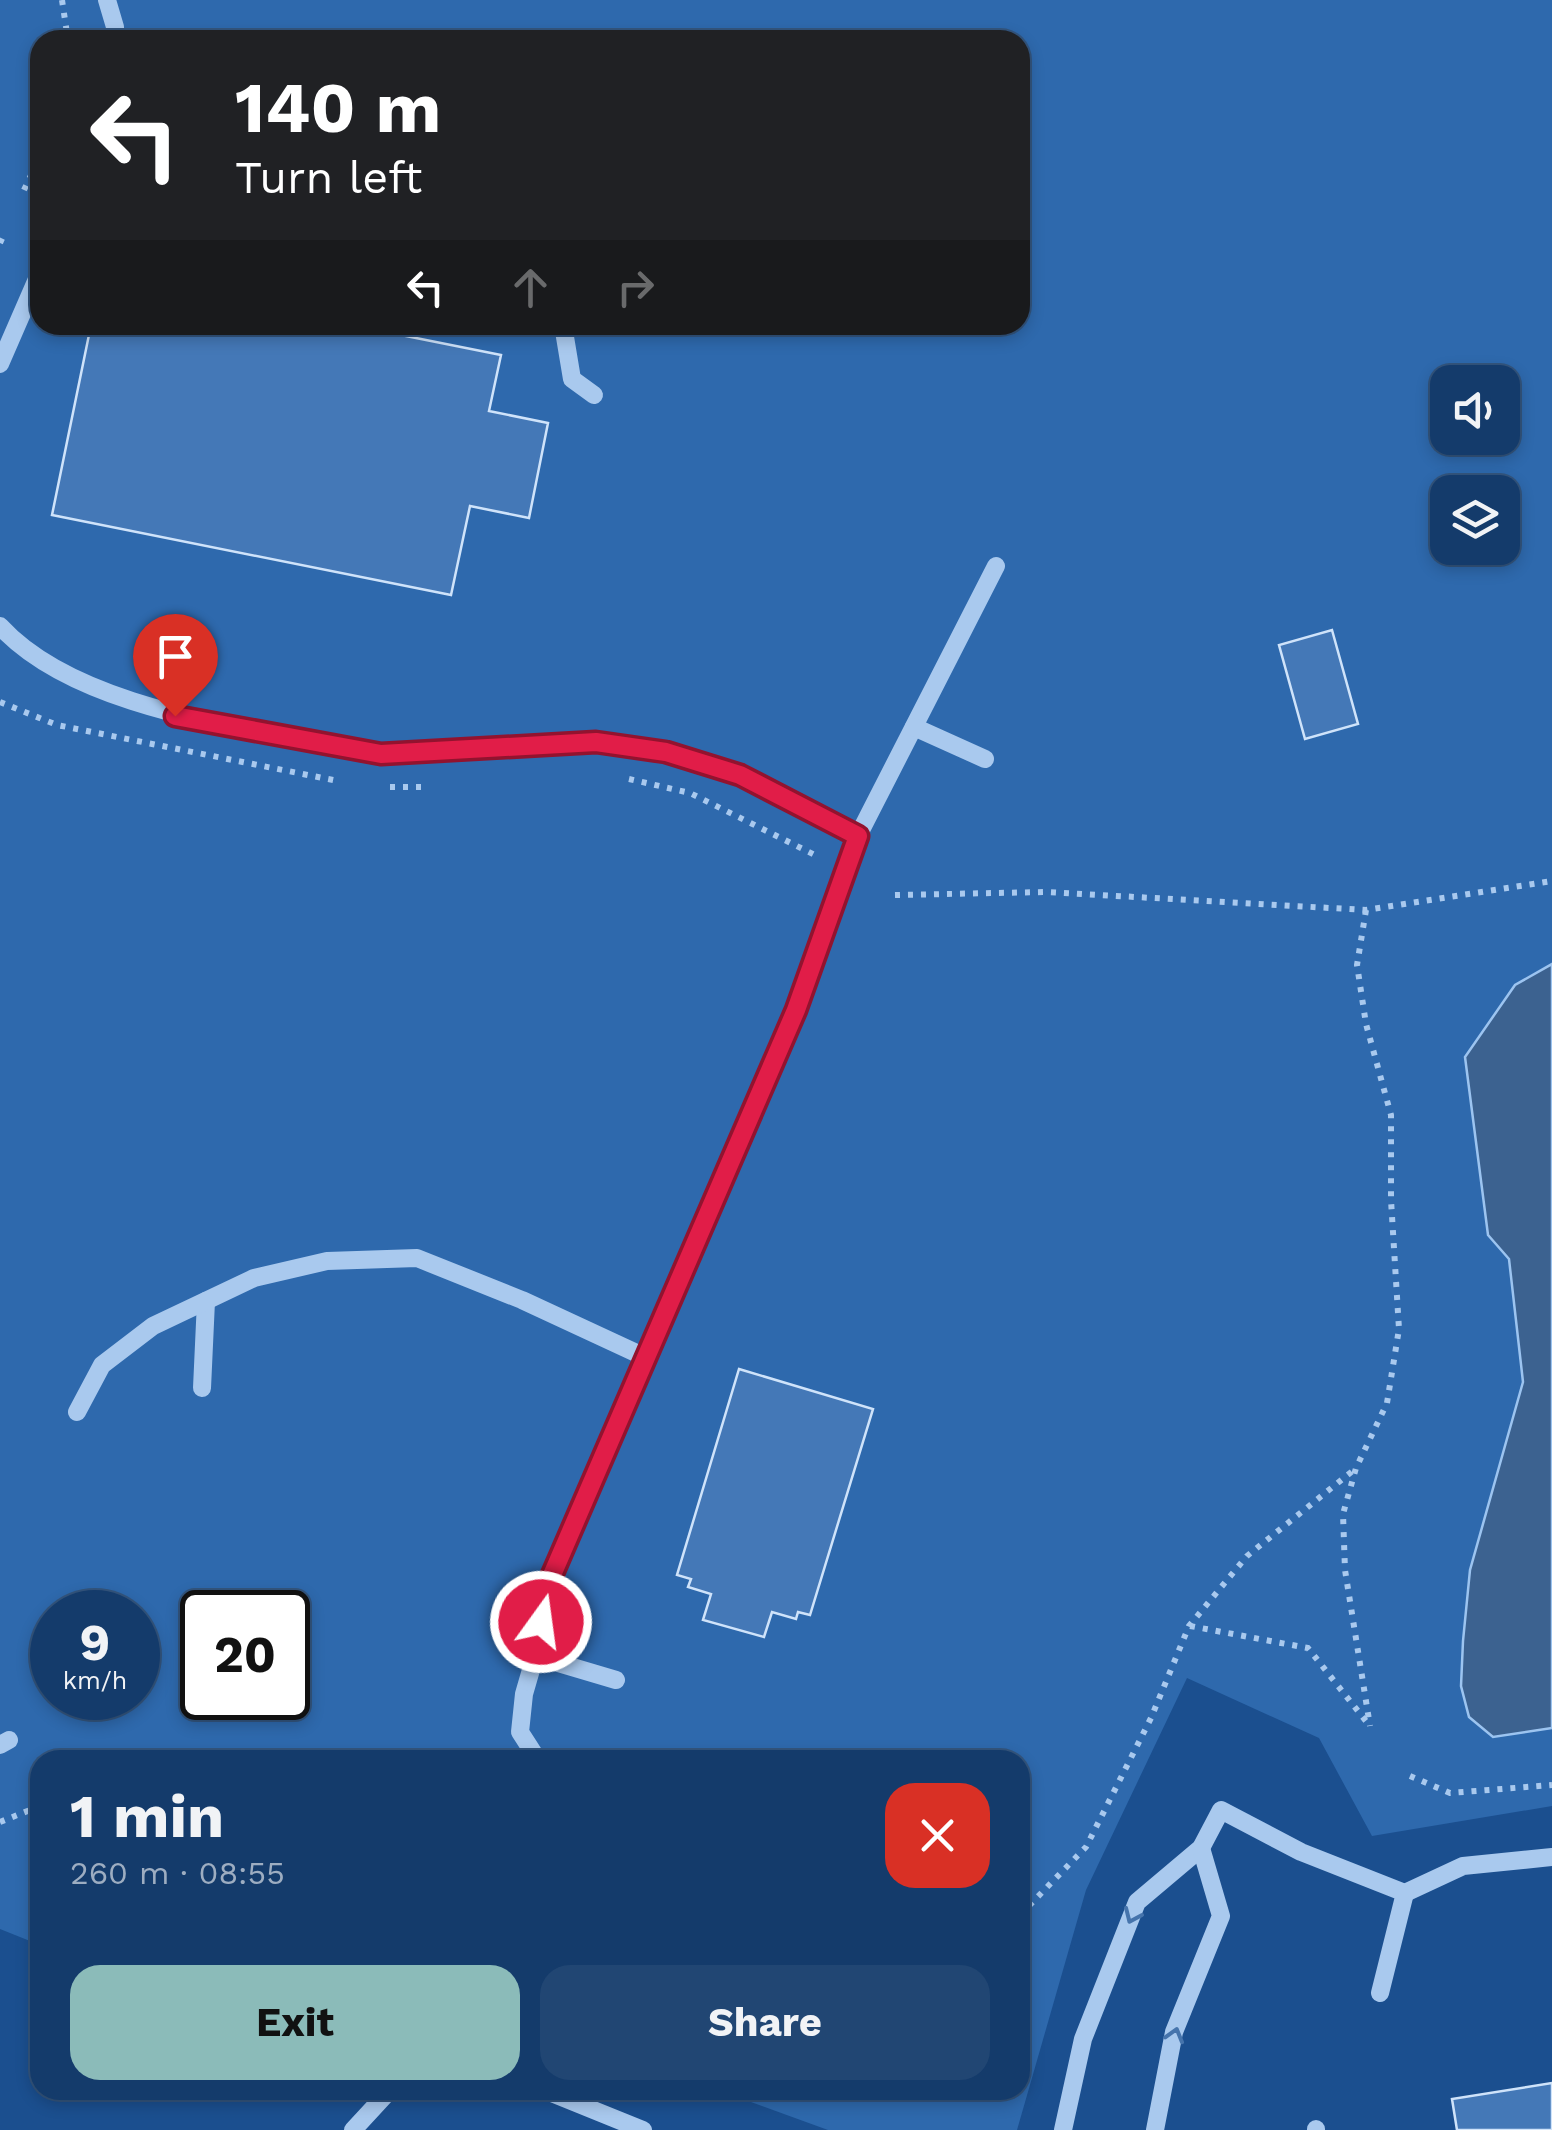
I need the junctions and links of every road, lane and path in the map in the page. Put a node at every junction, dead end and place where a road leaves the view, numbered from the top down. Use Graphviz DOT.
graph roads {
  1 [pos="62,0"];
  2 [pos="107,0"];
  3 [pos="66,30"];
  4 [pos="115,30"];
  5 [pos="30,177"];
  6 [pos="24,190"];
  7 [pos="4,234"];
  8 [pos="0,243"];
  9 [pos="30,295"];
  10 [pos="564,335"];
  11 [pos="0,364"];
  12 [pos="594,394"];
  13 [pos="996,566"];
  14 [pos="0,626"];
  15 [pos="914,727"];
  16 [pos="985,759"];
  17 [pos="858,836"];
  18 [pos="1552,881"];
  19 [pos="894,894"];
  20 [pos="1366,910"];
  21 [pos="206,1301"];
  22 [pos="647,1358"];
  23 [pos="202,1388"];
  24 [pos="77,1412"];
  25 [pos="1356,1468"];
  26 [pos="1189,1626"];
  27 [pos="535,1656"];
  28 [pos="616,1680"];
  29 [pos="532,1750"];
  30 [pos="1410,1776"];
  31 [pos="1552,1786"];
  32 [pos="30,1810"];
  33 [pos="0,1822"];
  34 [pos="1201,1848"];
  35 [pos="1552,1858"];
  36 [pos="1405,1892"];
  37 [pos="1030,1904"];
  38 [pos="1380,1993"];
  39 [pos="381,2100"];
  40 [pos="569,2100"];
  41 [pos="353,2130"];
  42 [pos="643,2130"];
  43 [pos="1063,2130"];
  44 [pos="1155,2130"];
  1 -- 3 [label="path"];
  2 -- 4 [label="street"];
  5 -- 6 [label="path"];
  7 -- 8 [label="path"];
  9 -- 11 [label="street"];
  10 -- 12 [label="street"];
  13 -- 15 [label="street"];
  14 -- 17 [label="street"];
  15 -- 16 [label="street"];
  15 -- 17 [label="street"];
  17 -- 22 [label="street"];
  18 -- 20 [label="path"];
  19 -- 20 [label="path"];
  20 -- 25 [label="path"];
  21 -- 22 [label="street"];
  21 -- 23 [label="street"];
  21 -- 24 [label="street"];
  22 -- 27 [label="street"];
  25 -- 26 [label="path"];
  25 -- 26 [label="path"];
  26 -- 37 [label="path"];
  27 -- 28 [label="street"];
  27 -- 29 [label="street"];
  30 -- 31 [label="path"];
  32 -- 33 [label="path"];
  34 -- 36 [label="street"];
  34 -- 43 [label="street, one-way"];
  44 -- 34 [label="street, one-way"];
  35 -- 36 [label="street"];
  36 -- 38 [label="street"];
  39 -- 41 [label="street"];
  40 -- 42 [label="street"];
}
